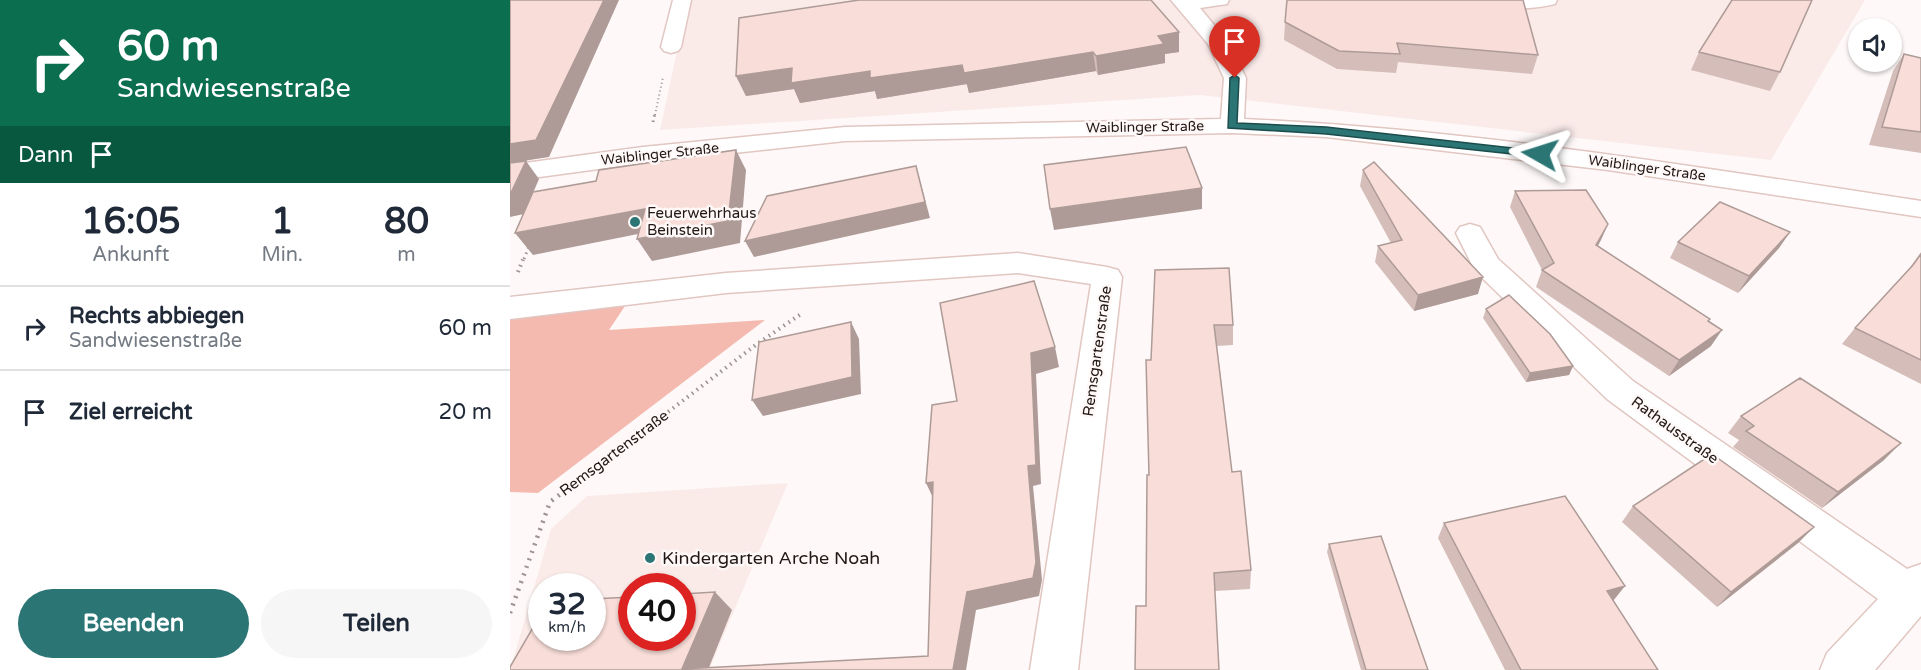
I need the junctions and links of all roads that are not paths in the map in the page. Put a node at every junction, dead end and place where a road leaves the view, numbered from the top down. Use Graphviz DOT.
graph roads {
  1 [pos="682,0"];
  2 [pos="1220,0"];
  3 [pos="1458,0"];
  4 [pos="1548,0"];
  5 [pos="1183,2"];
  6 [pos="670,47"];
  7 [pos="1232,126"];
  8 [pos="510,173"];
  9 [pos="1921,209"];
  10 [pos="1470,232"];
  11 [pos="512,295"];
  12 [pos="1915,590"];
  13 [pos="1054,670"];
  14 [pos="1844,670"];
  1 -- 6 [label="street"];
  2 -- 5 [label="street"];
  3 -- 4 [label="street"];
  5 -- 7 [label="street"];
  7 -- 8 [label="street, Waiblinger Straße"];
  7 -- 9 [label="street, Waiblinger Straße"];
  10 -- 12 [label="street, Rathausstraße"];
  11 -- 13 [label="street, Remsgartenstraße"];
  12 -- 14 [label="street, Rathausstraße"];
}
